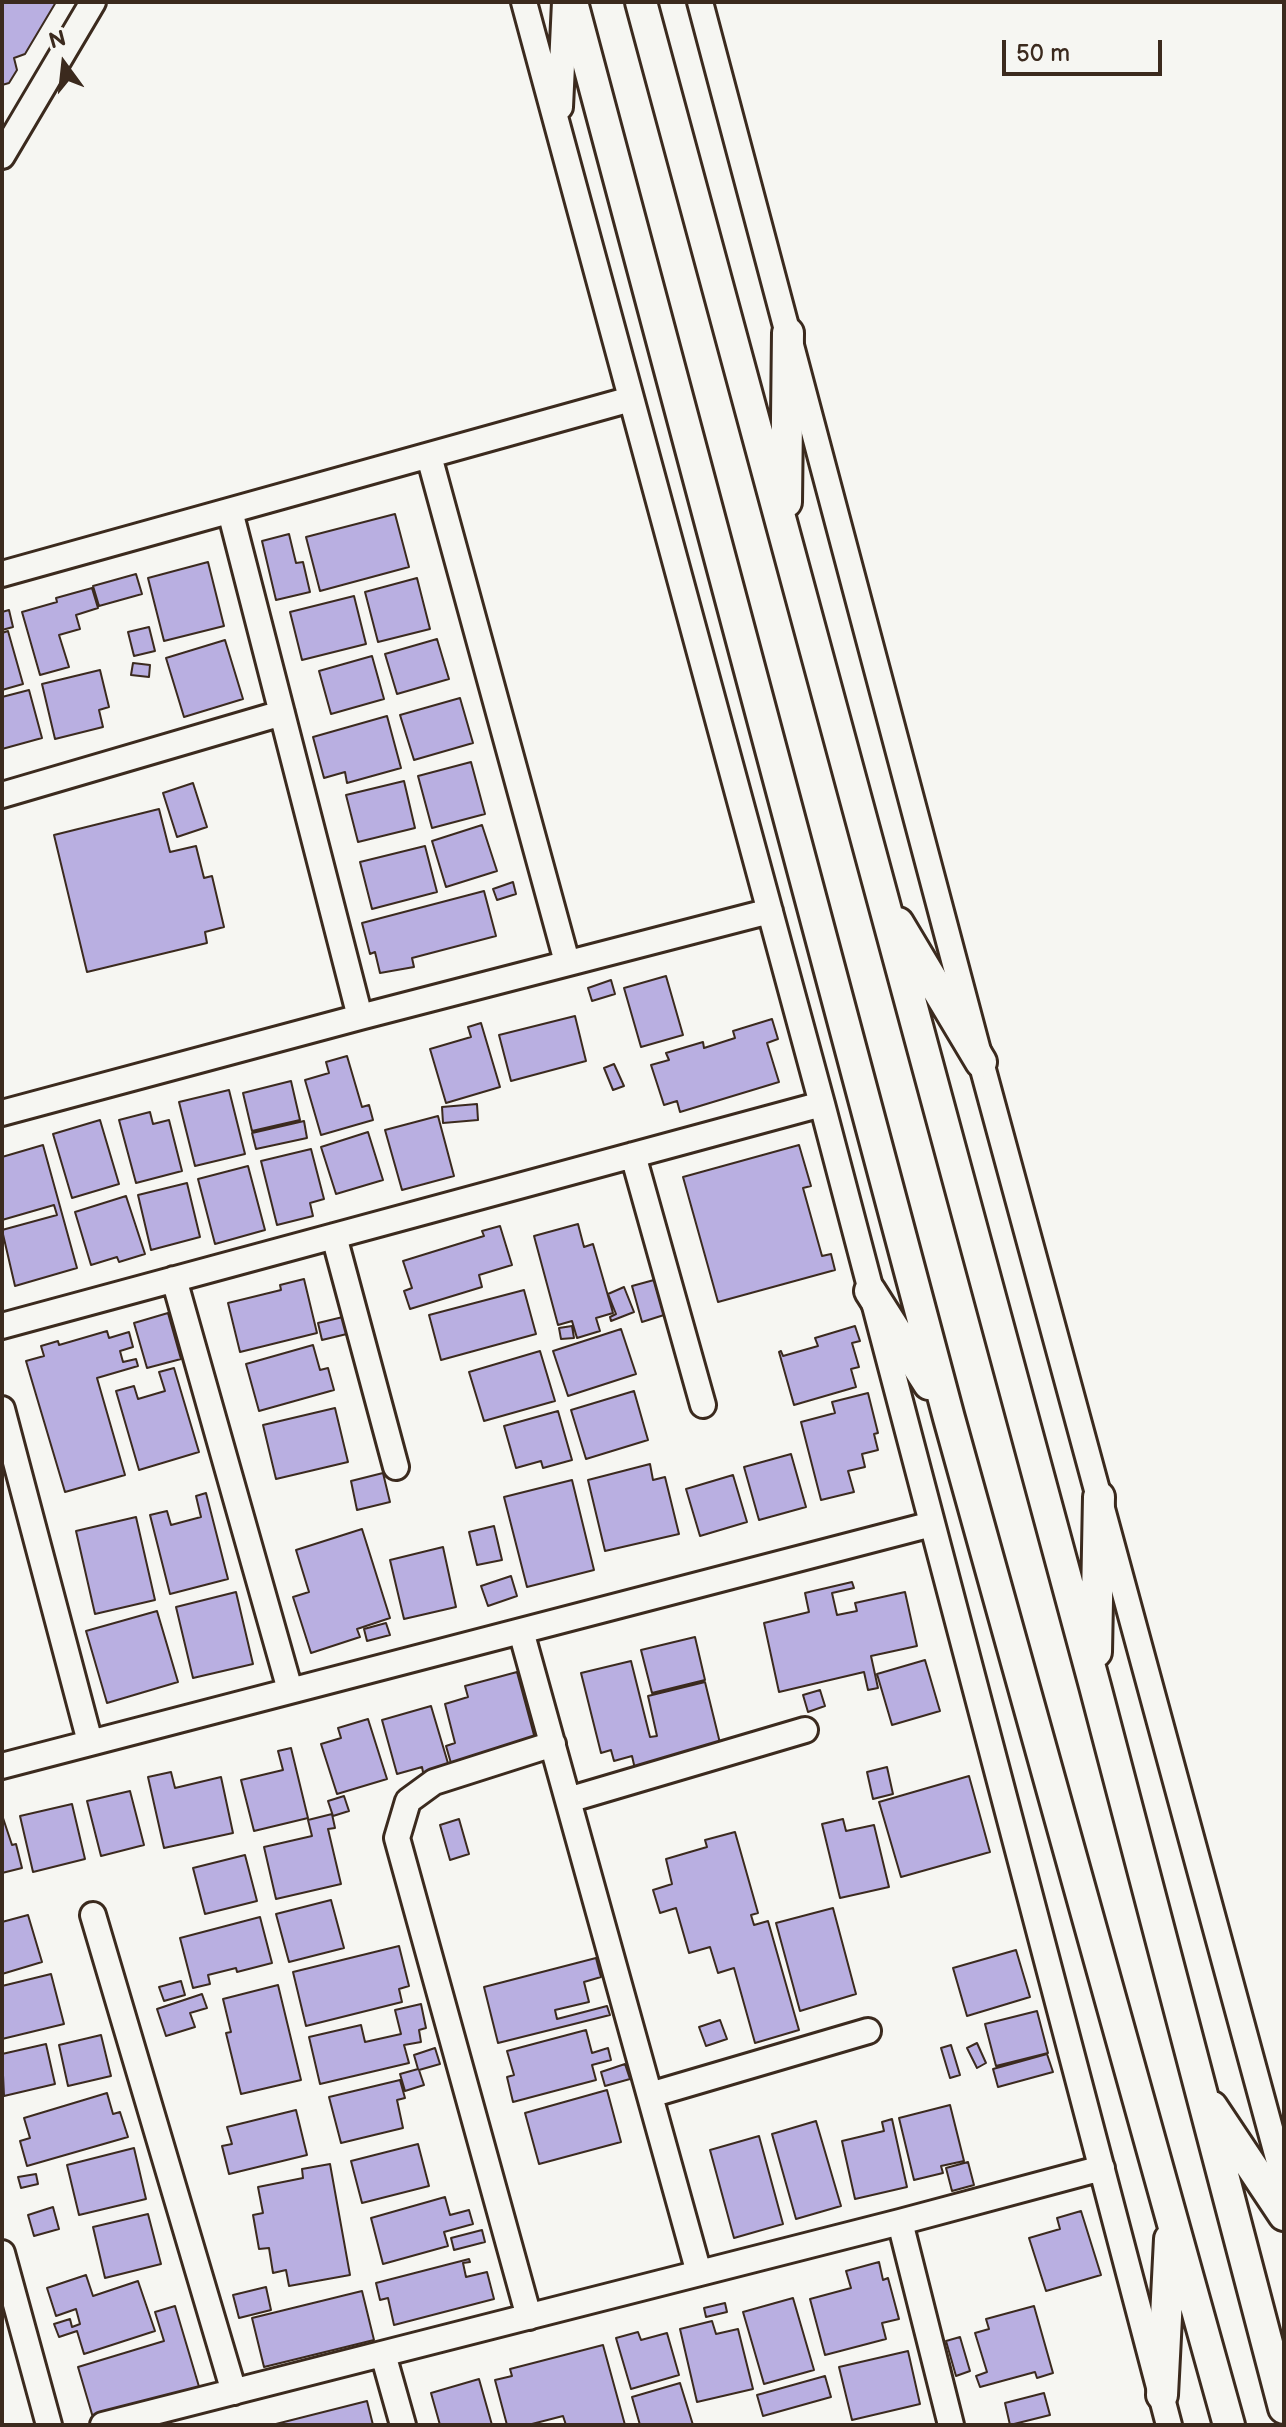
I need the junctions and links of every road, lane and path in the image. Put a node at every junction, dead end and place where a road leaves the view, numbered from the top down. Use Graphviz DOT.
graph roads {
  1 [pos="93,2"];
  2 [pos="524,2"];
  3 [pos="565,2"];
  4 [pos="572,2"];
  5 [pos="641,2"];
  6 [pos="700,2"];
  7 [pos="558,129"];
  8 [pos="2,156"];
  9 [pos="788,333"];
  10 [pos="631,399"];
  11 [pos="429,456"];
  12 [pos="230,511"];
  13 [pos="786,540"];
  14 [pos="2,574"];
  15 [pos="282,713"];
  16 [pos="2,795"];
  17 [pos="879,891"];
  18 [pos="770,911"];
  19 [pos="567,962"];
  20 [pos="360,1017"];
  21 [pos="981,1062"];
  22 [pos="822,1104"];
  23 [pos="2,1113"];
  24 [pos="633,1155"];
  25 [pos="334,1236"];
  26 [pos="174,1279"];
  27 [pos="870,1291"];
  28 [pos="2,1326"];
  29 [pos="703,1405"];
  30 [pos="2,1409"];
  31 [pos="949,1418"];
  32 [pos="396,1467"];
  33 [pos="12,1490"];
  34 [pos="1099,1497"];
  35 [pos="932,1524"];
  36 [pos="521,1631"];
  37 [pos="1095,1686"];
  38 [pos="290,1690"];
  39 [pos="805,1730"];
  40 [pos="90,1742"];
  41 [pos="553,1744"];
  42 [pos="2,1766"];
  43 [pos="568,1800"];
  44 [pos="93,1915"];
  45 [pos="868,2031"];
  46 [pos="1198,2086"];
  47 [pos="650,2095"];
  48 [pos="1102,2168"];
  49 [pos="1284,2180"];
  50 [pos="1171,2209"];
  51 [pos="1284,2215"];
  52 [pos="900,2222"];
  53 [pos="2,2253"];
  54 [pos="699,2273"];
  55 [pos="529,2317"];
  56 [pos="383,2354"];
  57 [pos="234,2392"];
  58 [pos="1162,2395"];
  59 [pos="1284,2408"];
  60 [pos="49,2425"];
  61 [pos="103,2425"];
  62 [pos="403,2425"];
  63 [pos="951,2425"];
  64 [pos="1169,2425"];
  65 [pos="1229,2425"];
  1 -- 8 [label="street"];
  2 -- 7 [label="street"];
  3 -- 7 [label="street"];
  4 -- 31 [label="main road"];
  5 -- 13 [label="main road"];
  6 -- 9 [label="street"];
  7 -- 10 [label="street"];
  9 -- 13 [label="main road"];
  9 -- 21 [label="street"];
  10 -- 11 [label="street"];
  10 -- 18 [label="street"];
  11 -- 12 [label="street"];
  11 -- 19 [label="street"];
  12 -- 14 [label="street"];
  12 -- 15 [label="street"];
  13 -- 17 [label="main road"];
  15 -- 16 [label="street"];
  15 -- 20 [label="street"];
  17 -- 21 [label="main road"];
  17 -- 37 [label="main road"];
  18 -- 19 [label="street"];
  18 -- 22 [label="street"];
  19 -- 20 [label="street"];
  20 -- 23 [label="street"];
  21 -- 34 [label="street"];
  22 -- 24 [label="street"];
  22 -- 27 [label="street"];
  24 -- 25 [label="street"];
  24 -- 29 [label="street"];
  25 -- 26 [label="street"];
  25 -- 32 [label="street"];
  26 -- 28 [label="street"];
  26 -- 38 [label="street"];
  27 -- 31 [label="main road"];
  27 -- 35 [label="street"];
  30 -- 33 [label="street"];
  31 -- 50 [label="main road"];
  33 -- 40 [label="street"];
  34 -- 37 [label="main road"];
  34 -- 49 [label="street"];
  35 -- 36 [label="street"];
  35 -- 48 [label="street"];
  36 -- 38 [label="street"];
  36 -- 41 [label="street"];
  37 -- 46 [label="main road"];
  38 -- 40 [label="street"];
  39 -- 43 [label="street"];
  40 -- 42 [label="street"];
  41 -- 43 [label="street"];
  41 -- 55 [label="street"];
  43 -- 47 [label="street"];
  44 -- 57 [label="street"];
  45 -- 47 [label="street"];
  46 -- 51 [label="main road"];
  46 -- 59 [label="main road"];
  47 -- 54 [label="street"];
  48 -- 52 [label="street"];
  48 -- 58 [label="street"];
  50 -- 58 [label="main road"];
  50 -- 65 [label="main road"];
  52 -- 54 [label="street"];
  52 -- 63 [label="street"];
  53 -- 60 [label="street"];
  54 -- 55 [label="street"];
  55 -- 56 [label="street"];
  56 -- 57 [label="street"];
  56 -- 62 [label="street"];
  57 -- 61 [label="street"];
  58 -- 64 [label="street"];
}
